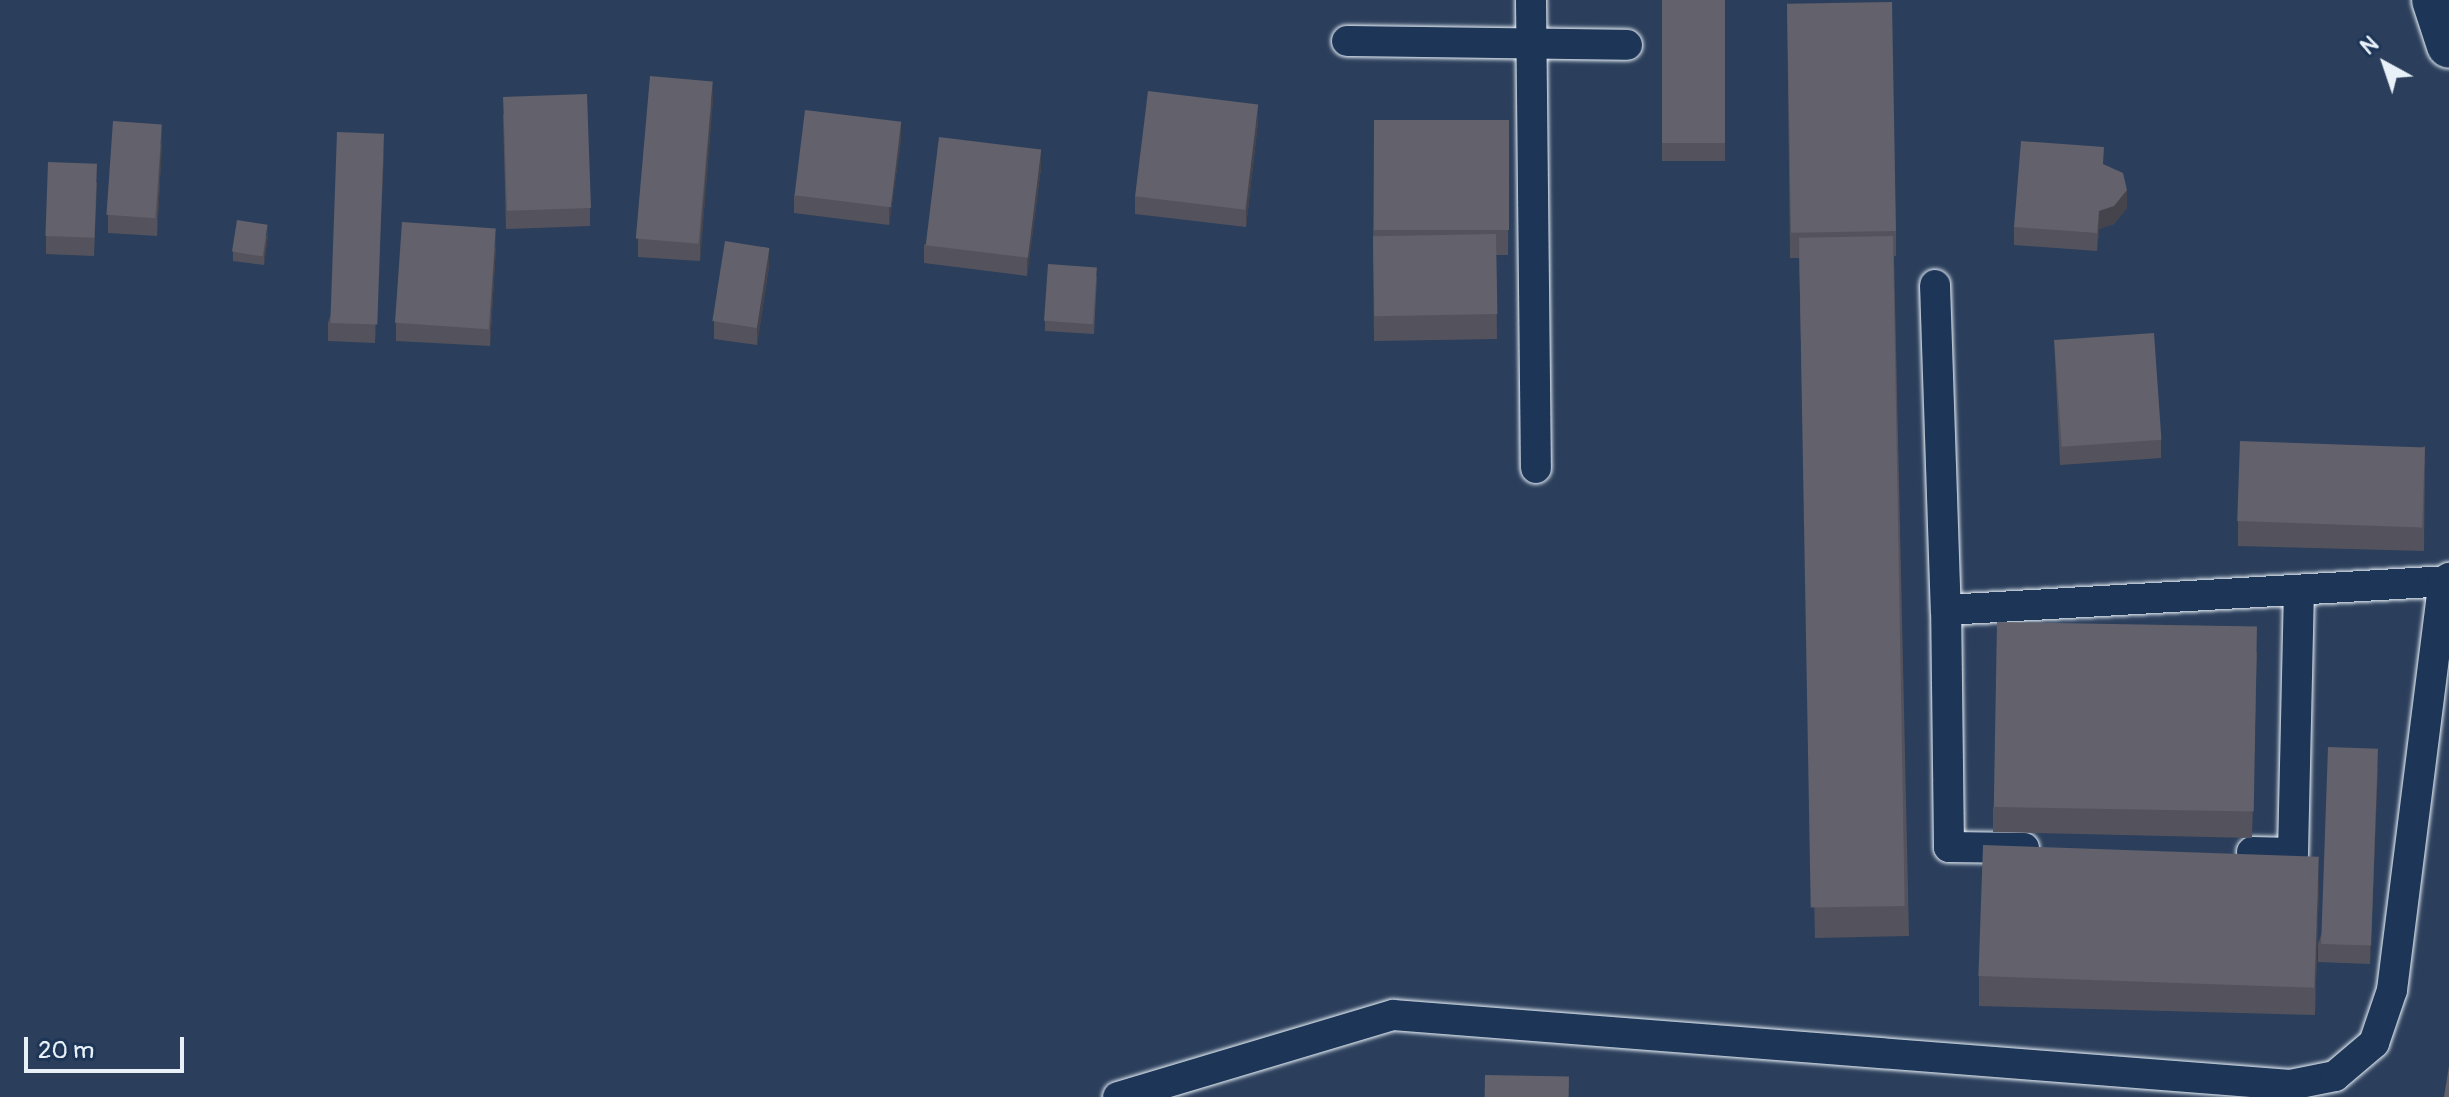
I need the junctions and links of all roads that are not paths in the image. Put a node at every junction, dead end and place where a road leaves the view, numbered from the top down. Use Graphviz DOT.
graph roads {
  1 [pos="1531,0"];
  2 [pos="2434,0"];
  3 [pos="1347,41"];
  4 [pos="1627,45"];
  5 [pos="2449,46"];
  6 [pos="1935,285"];
  7 [pos="1536,468"];
  8 [pos="2447,579"];
  9 [pos="2299,590"];
  10 [pos="1946,610"];
  11 [pos="2058,849"];
  12 [pos="2231,852"];
  13 [pos="1118,1097"];
  1 -- 7 [label="lane"];
  2 -- 5 [label="main road"];
  3 -- 4 [label="lane"];
  6 -- 10 [label="lane"];
  8 -- 9 [label="lane"];
  8 -- 13 [label="lane"];
  9 -- 10 [label="lane"];
  9 -- 12 [label="lane"];
  10 -- 11 [label="lane"];
}
